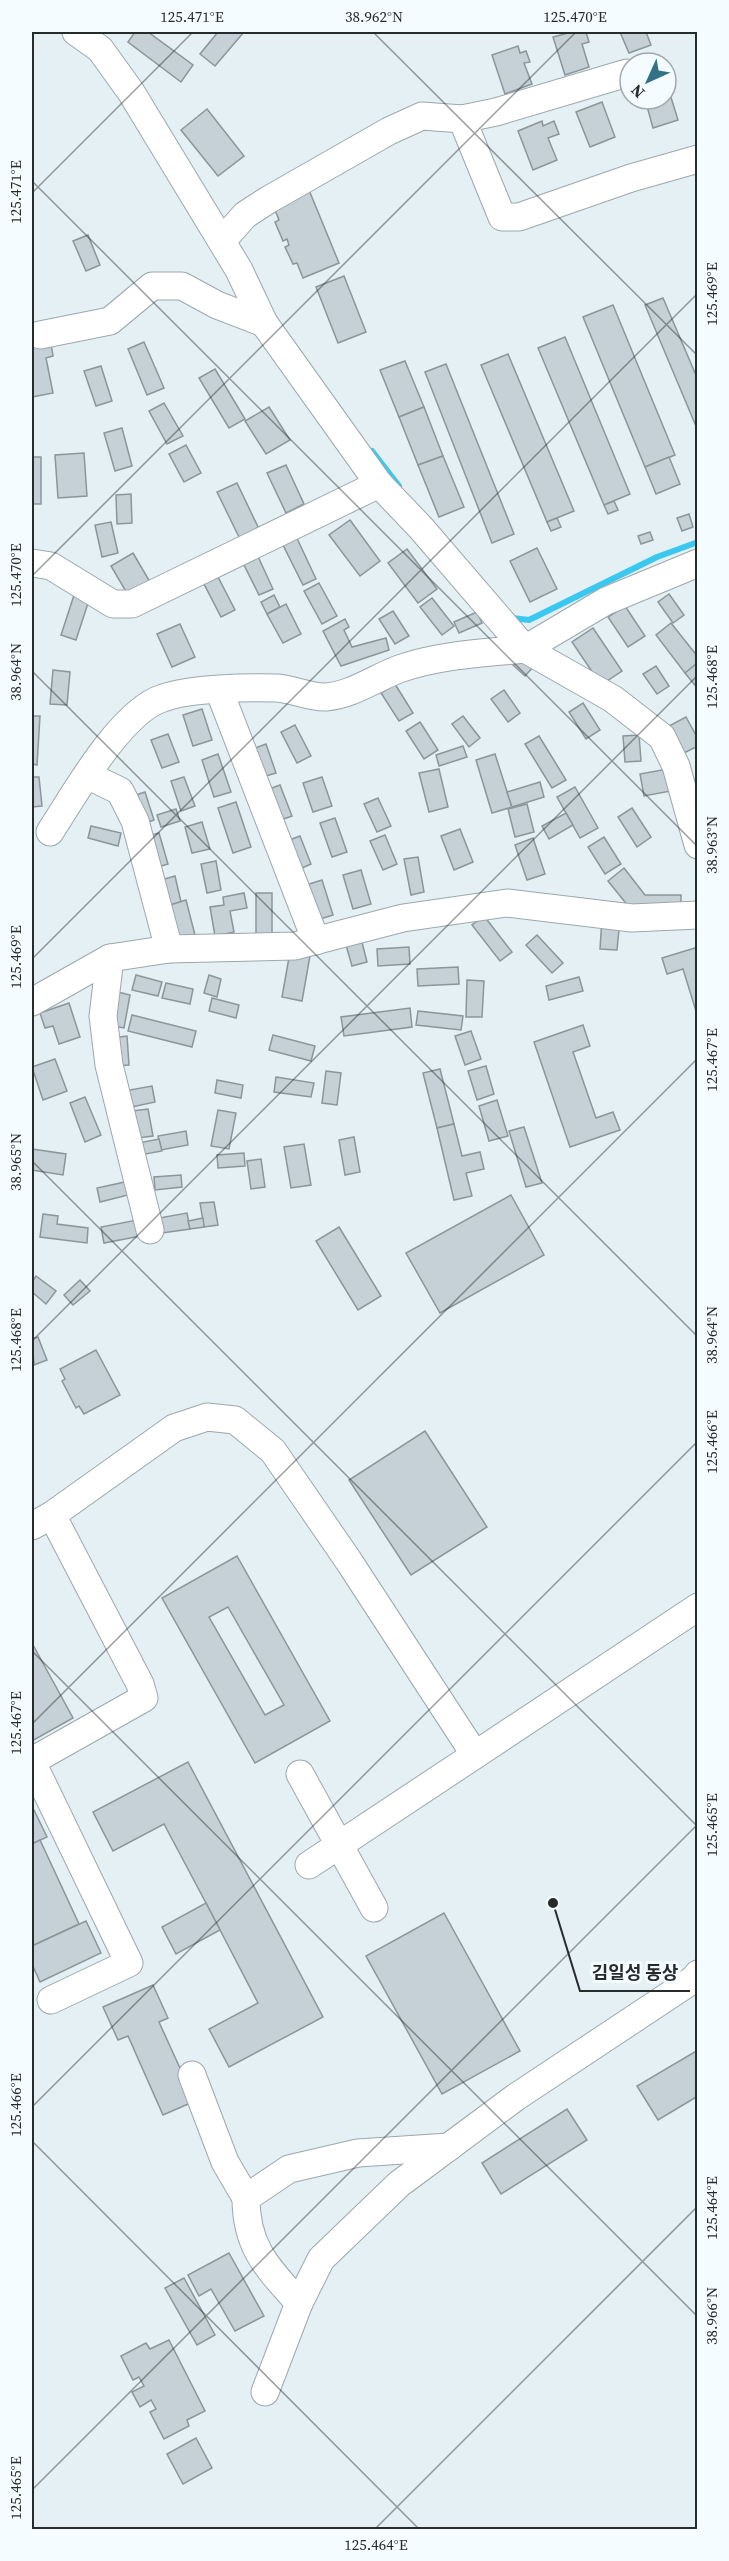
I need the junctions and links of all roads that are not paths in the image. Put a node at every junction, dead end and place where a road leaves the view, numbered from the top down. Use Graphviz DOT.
graph roads {
  1 [pos="76,32"];
  2 [pos="618,76"];
  3 [pos="462,119"];
  4 [pos="698,159"];
  5 [pos="222,241"];
  6 [pos="264,323"];
  7 [pos="40,335"];
  8 [pos="379,484"];
  9 [pos="32,563"];
  10 [pos="698,563"];
  11 [pos="525,649"];
  12 [pos="219,690"];
  13 [pos="87,775"];
  14 [pos="50,832"];
  15 [pos="698,845"];
  16 [pos="698,915"];
  17 [pos="316,941"];
  18 [pos="169,949"];
  19 [pos="110,957"];
  20 [pos="32,1002"];
  21 [pos="150,1230"];
  22 [pos="42,1520"];
  23 [pos="698,1607"];
  24 [pos="475,1755"];
  25 [pos="32,1761"];
  26 [pos="300,1774"];
  27 [pos="338,1845"];
  28 [pos="309,1865"];
  29 [pos="374,1908"];
  30 [pos="698,1974"];
  31 [pos="51,2000"];
  32 [pos="192,2075"];
  33 [pos="449,2147"];
  34 [pos="246,2198"];
  35 [pos="299,2303"];
  36 [pos="265,2392"];
  1 -- 5 [label="street"];
  2 -- 3 [label="street"];
  3 -- 4 [label="street"];
  3 -- 5 [label="street"];
  5 -- 6 [label="street"];
  6 -- 7 [label="street"];
  6 -- 8 [label="street"];
  8 -- 9 [label="street"];
  8 -- 11 [label="street"];
  10 -- 11 [label="street"];
  11 -- 12 [label="street"];
  11 -- 15 [label="street"];
  12 -- 13 [label="street"];
  12 -- 17 [label="street"];
  13 -- 14 [label="street"];
  13 -- 18 [label="street"];
  16 -- 17 [label="street"];
  17 -- 18 [label="street"];
  18 -- 19 [label="street"];
  19 -- 20 [label="street"];
  19 -- 21 [label="street"];
  22 -- 24 [label="street"];
  22 -- 25 [label="street"];
  23 -- 24 [label="street"];
  24 -- 27 [label="street"];
  25 -- 31 [label="street"];
  26 -- 27 [label="street"];
  27 -- 28 [label="street"];
  27 -- 29 [label="street"];
  30 -- 33 [label="street"];
  32 -- 34 [label="street"];
  33 -- 34 [label="street"];
  33 -- 35 [label="street"];
  34 -- 35 [label="street"];
  35 -- 36 [label="street"];
}
